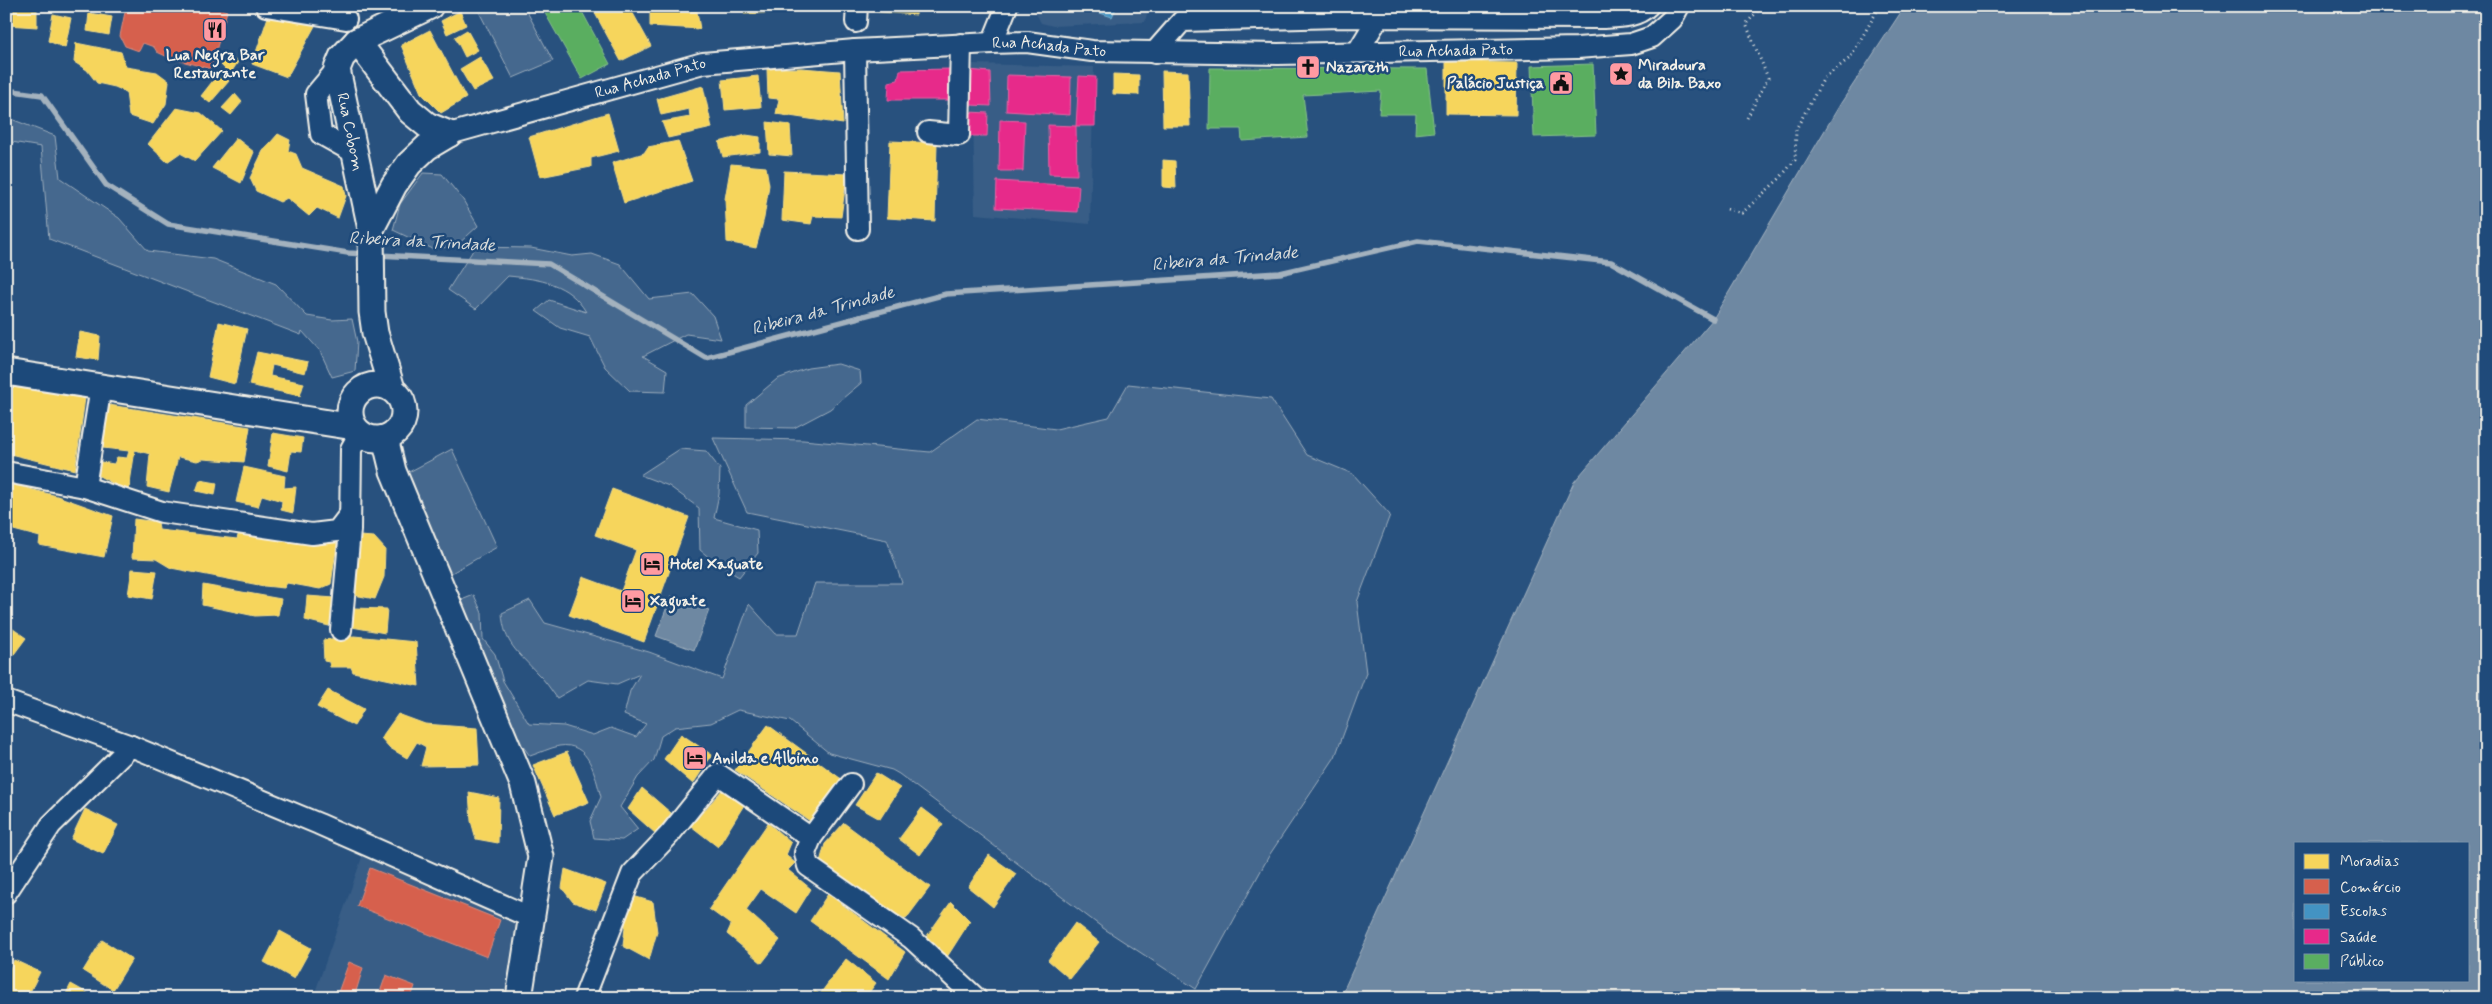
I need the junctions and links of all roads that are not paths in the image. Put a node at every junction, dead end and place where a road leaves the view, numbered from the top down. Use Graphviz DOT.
graph roads {
  1 [pos="266,6"];
  2 [pos="330,6"];
  3 [pos="430,6"];
  4 [pos="1008,6"];
  5 [pos="1648,6"];
  6 [pos="1679,6"];
  7 [pos="1342,12"];
  8 [pos="1382,12"];
  9 [pos="1581,12"];
  10 [pos="1186,14"];
  11 [pos="350,22"];
  12 [pos="992,42"];
  13 [pos="960,44"];
  14 [pos="1577,48"];
  15 [pos="855,50"];
  16 [pos="1358,52"];
  17 [pos="1154,53"];
  18 [pos="928,132"];
  19 [pos="449,134"];
  20 [pos="858,229"];
  21 [pos="371,230"];
  22 [pos="374,323"];
  23 [pos="6,372"];
  24 [pos="101,386"];
  25 [pos="365,387"];
  26 [pos="392,389"];
  27 [pos="357,430"];
  28 [pos="385,438"];
  29 [pos="6,472"];
  30 [pos="85,487"];
  31 [pos="350,514"];
  32 [pos="341,630"];
  33 [pos="6,701"];
  34 [pos="131,746"];
  35 [pos="852,784"];
  36 [pos="811,838"];
  37 [pos="6,893"];
  38 [pos="532,918"];
  39 [pos="587,990"];
  40 [pos="519,998"];
  41 [pos="976,998"];
  1 -- 11 [label="street"];
  2 -- 11 [label="street"];
  3 -- 11 [label="main road"];
  4 -- 12 [label="street"];
  5 -- 9 [label="street, Rua Achada Pato"];
  6 -- 14 [label="street, Rua Achada Pato"];
  7 -- 8 [label="street, Rua Achada Pato"];
  7 -- 10 [label="street, Rua Achada Pato"];
  8 -- 9 [label="street, Rua Achada Pato"];
  8 -- 16 [label="street"];
  9 -- 14 [label="street"];
  10 -- 17 [label="street, Rua Achada Pato"];
  11 -- 19 [label="main road"];
  11 -- 21 [label="main road, Rua Cobom"];
  12 -- 13 [label="street, Rua Achada Pato"];
  12 -- 17 [label="street, Rua Achada Pato"];
  13 -- 15 [label="street, Rua Achada Pato"];
  13 -- 18 [label="street"];
  14 -- 16 [label="street, Rua Achada Pato"];
  15 -- 19 [label="street, Rua Achada Pato"];
  15 -- 20 [label="street"];
  16 -- 17 [label="street, Rua Achada Pato"];
  19 -- 21 [label="main road"];
  21 -- 22 [label="main road, Rua Cobom"];
  22 -- 25 [label="main road"];
  22 -- 26 [label="main road"];
  23 -- 24 [label="main road"];
  24 -- 27 [label="main road"];
  24 -- 30 [label="street"];
  25 -- 26 [label="main road"];
  25 -- 27 [label="main road"];
  26 -- 28 [label="main road"];
  27 -- 28 [label="main road"];
  27 -- 31 [label="street"];
  28 -- 38 [label="main road"];
  29 -- 30 [label="street"];
  30 -- 31 [label="street"];
  31 -- 32 [label="street"];
  33 -- 34 [label="street"];
  34 -- 37 [label="street"];
  34 -- 38 [label="street"];
  35 -- 36 [label="street"];
  36 -- 39 [label="street"];
  36 -- 41 [label="street"];
  38 -- 40 [label="main road"];
}
